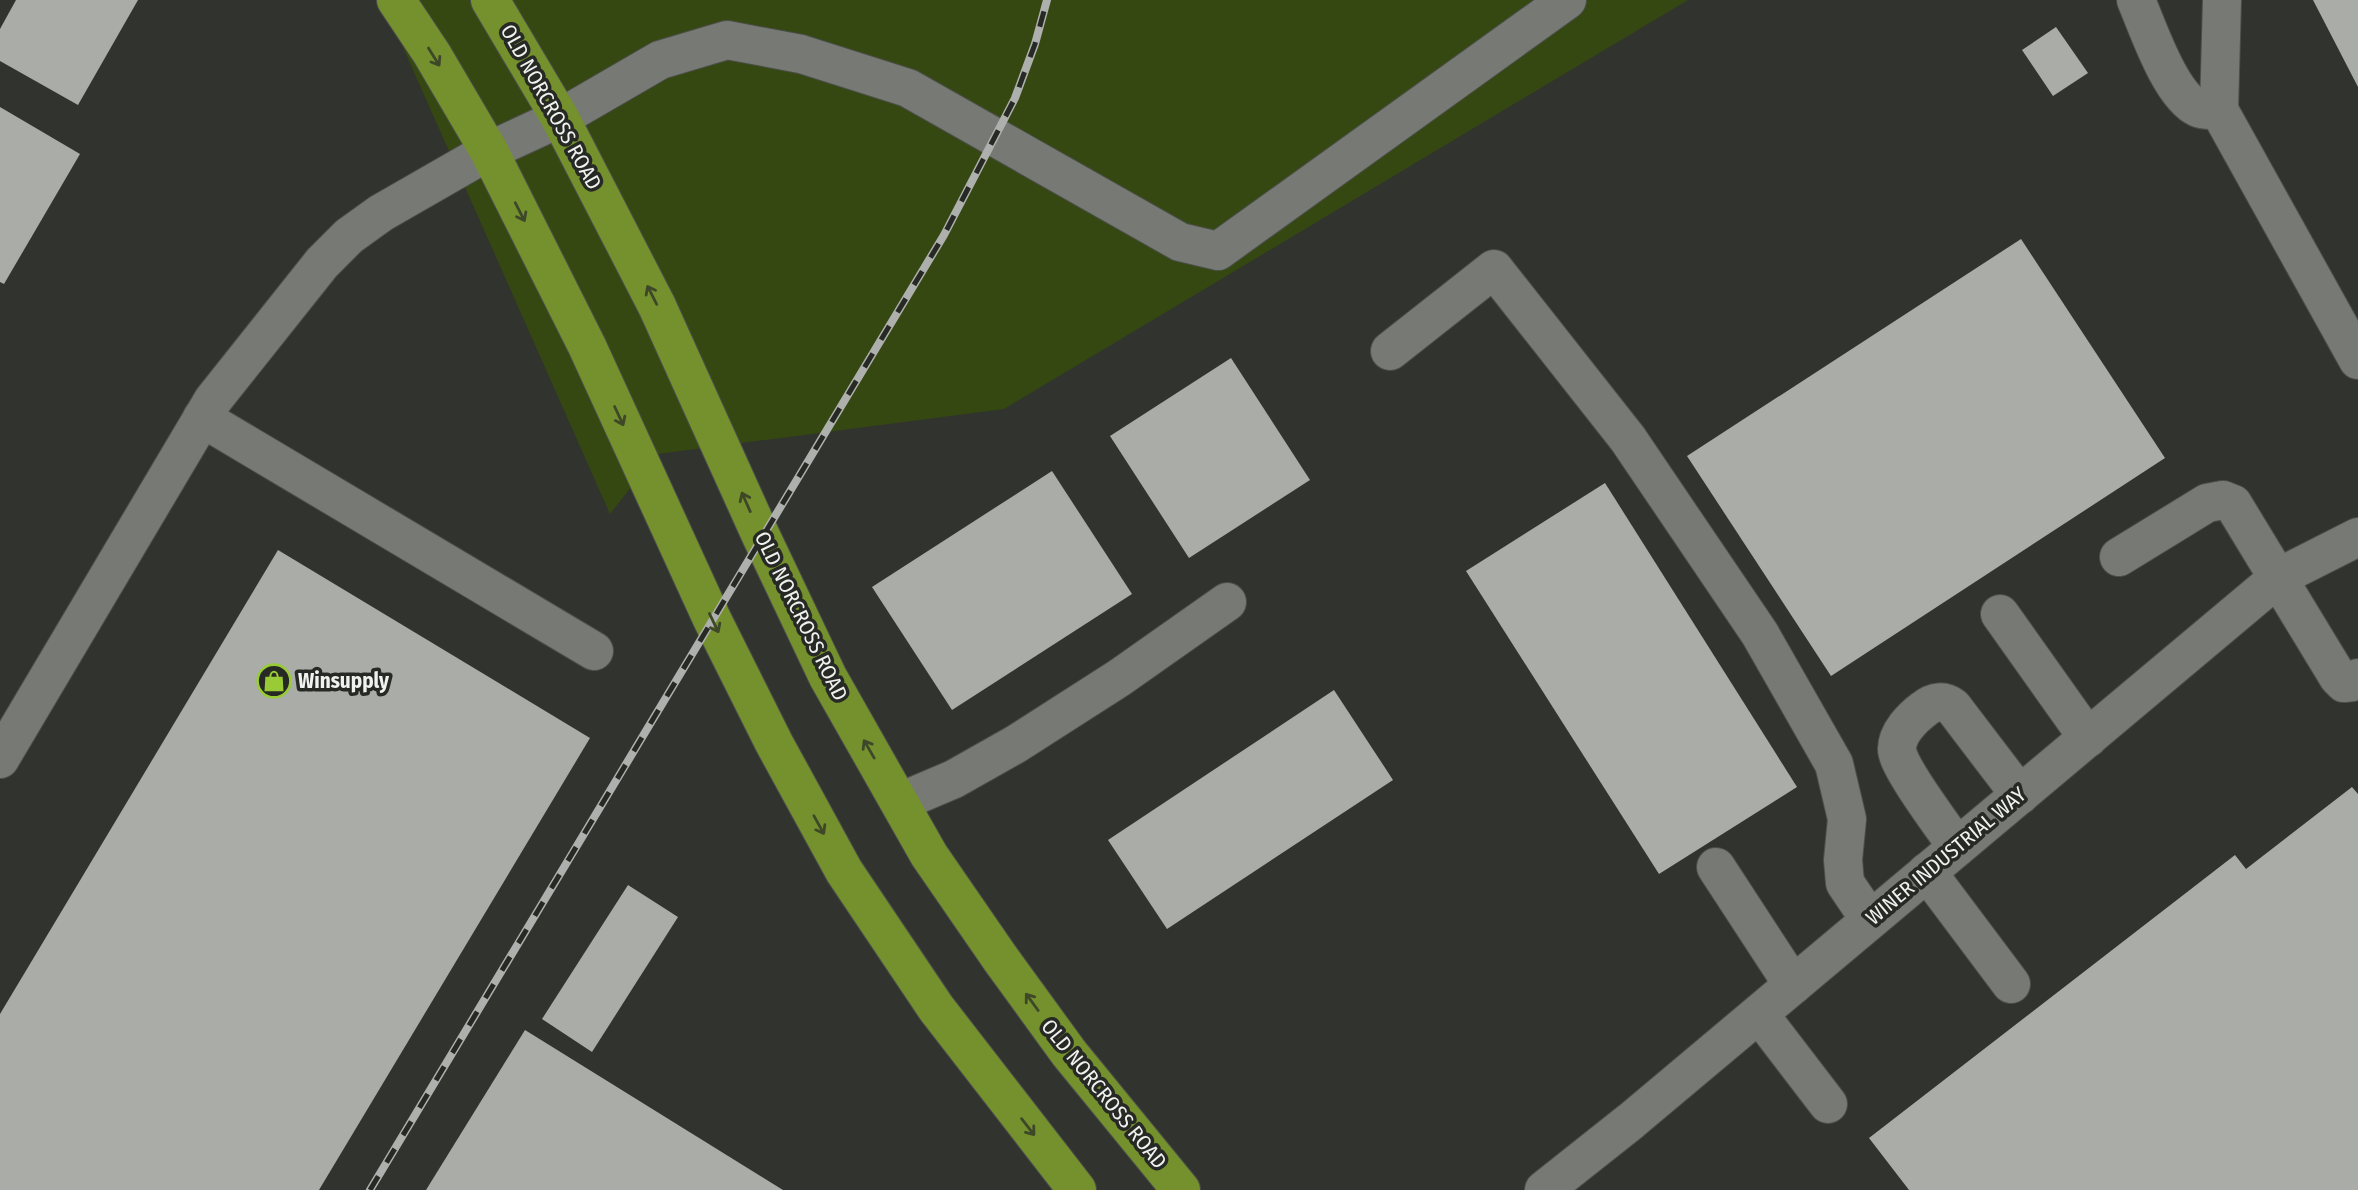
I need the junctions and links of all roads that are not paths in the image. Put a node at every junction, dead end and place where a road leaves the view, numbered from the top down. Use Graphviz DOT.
graph roads {
  1 [pos="396,0"];
  2 [pos="490,0"];
  3 [pos="1567,0"];
  4 [pos="2136,0"];
  5 [pos="2222,0"];
  6 [pos="2219,110"];
  7 [pos="561,118"];
  8 [pos="489,151"];
  9 [pos="1390,351"];
  10 [pos="2358,360"];
  11 [pos="202,418"];
  12 [pos="2358,537"];
  13 [pos="2119,557"];
  14 [pos="2279,577"];
  15 [pos="1227,602"];
  16 [pos="2000,614"];
  17 [pos="594,651"];
  18 [pos="2358,678"];
  19 [pos="2088,738"];
  20 [pos="0,759"];
  21 [pos="2020,794"];
  22 [pos="900,802"];
  23 [pos="1957,847"];
  24 [pos="1716,867"];
  25 [pos="1927,872"];
  26 [pos="1870,920"];
  27 [pos="2011,984"];
  28 [pos="1793,985"];
  29 [pos="1759,1014"];
  30 [pos="1828,1104"];
  31 [pos="1077,1190"];
  32 [pos="1181,1190"];
  33 [pos="1544,1190"];
  1 -- 8 [label="main road, one-way"];
  2 -- 7 [label="main road, OLD NORCROSS ROAD"];
  3 -- 7 [label="street"];
  4 -- 6 [label="street"];
  5 -- 6 [label="street"];
  6 -- 10 [label="street"];
  7 -- 8 [label="street"];
  22 -- 7 [label="main road, OLD NORCROSS ROAD, one-way"];
  8 -- 11 [label="street"];
  8 -- 31 [label="main road, one-way"];
  9 -- 26 [label="street"];
  11 -- 17 [label="street"];
  11 -- 20 [label="street"];
  12 -- 14 [label="street, WINER INDUSTRIAL WAY"];
  13 -- 14 [label="street"];
  14 -- 18 [label="street"];
  14 -- 19 [label="street, WINER INDUSTRIAL WAY"];
  15 -- 22 [label="street"];
  16 -- 19 [label="street"];
  19 -- 21 [label="street, WINER INDUSTRIAL WAY"];
  21 -- 23 [label="street, WINER INDUSTRIAL WAY"];
  21 -- 23 [label="street"];
  32 -- 22 [label="main road, OLD NORCROSS ROAD, one-way"];
  23 -- 25 [label="street, WINER INDUSTRIAL WAY"];
  24 -- 28 [label="street"];
  25 -- 26 [label="street, WINER INDUSTRIAL WAY"];
  25 -- 27 [label="street"];
  26 -- 28 [label="street, WINER INDUSTRIAL WAY"];
  28 -- 29 [label="street, WINER INDUSTRIAL WAY"];
  29 -- 30 [label="street"];
  29 -- 33 [label="street, WINER INDUSTRIAL WAY"];
}
